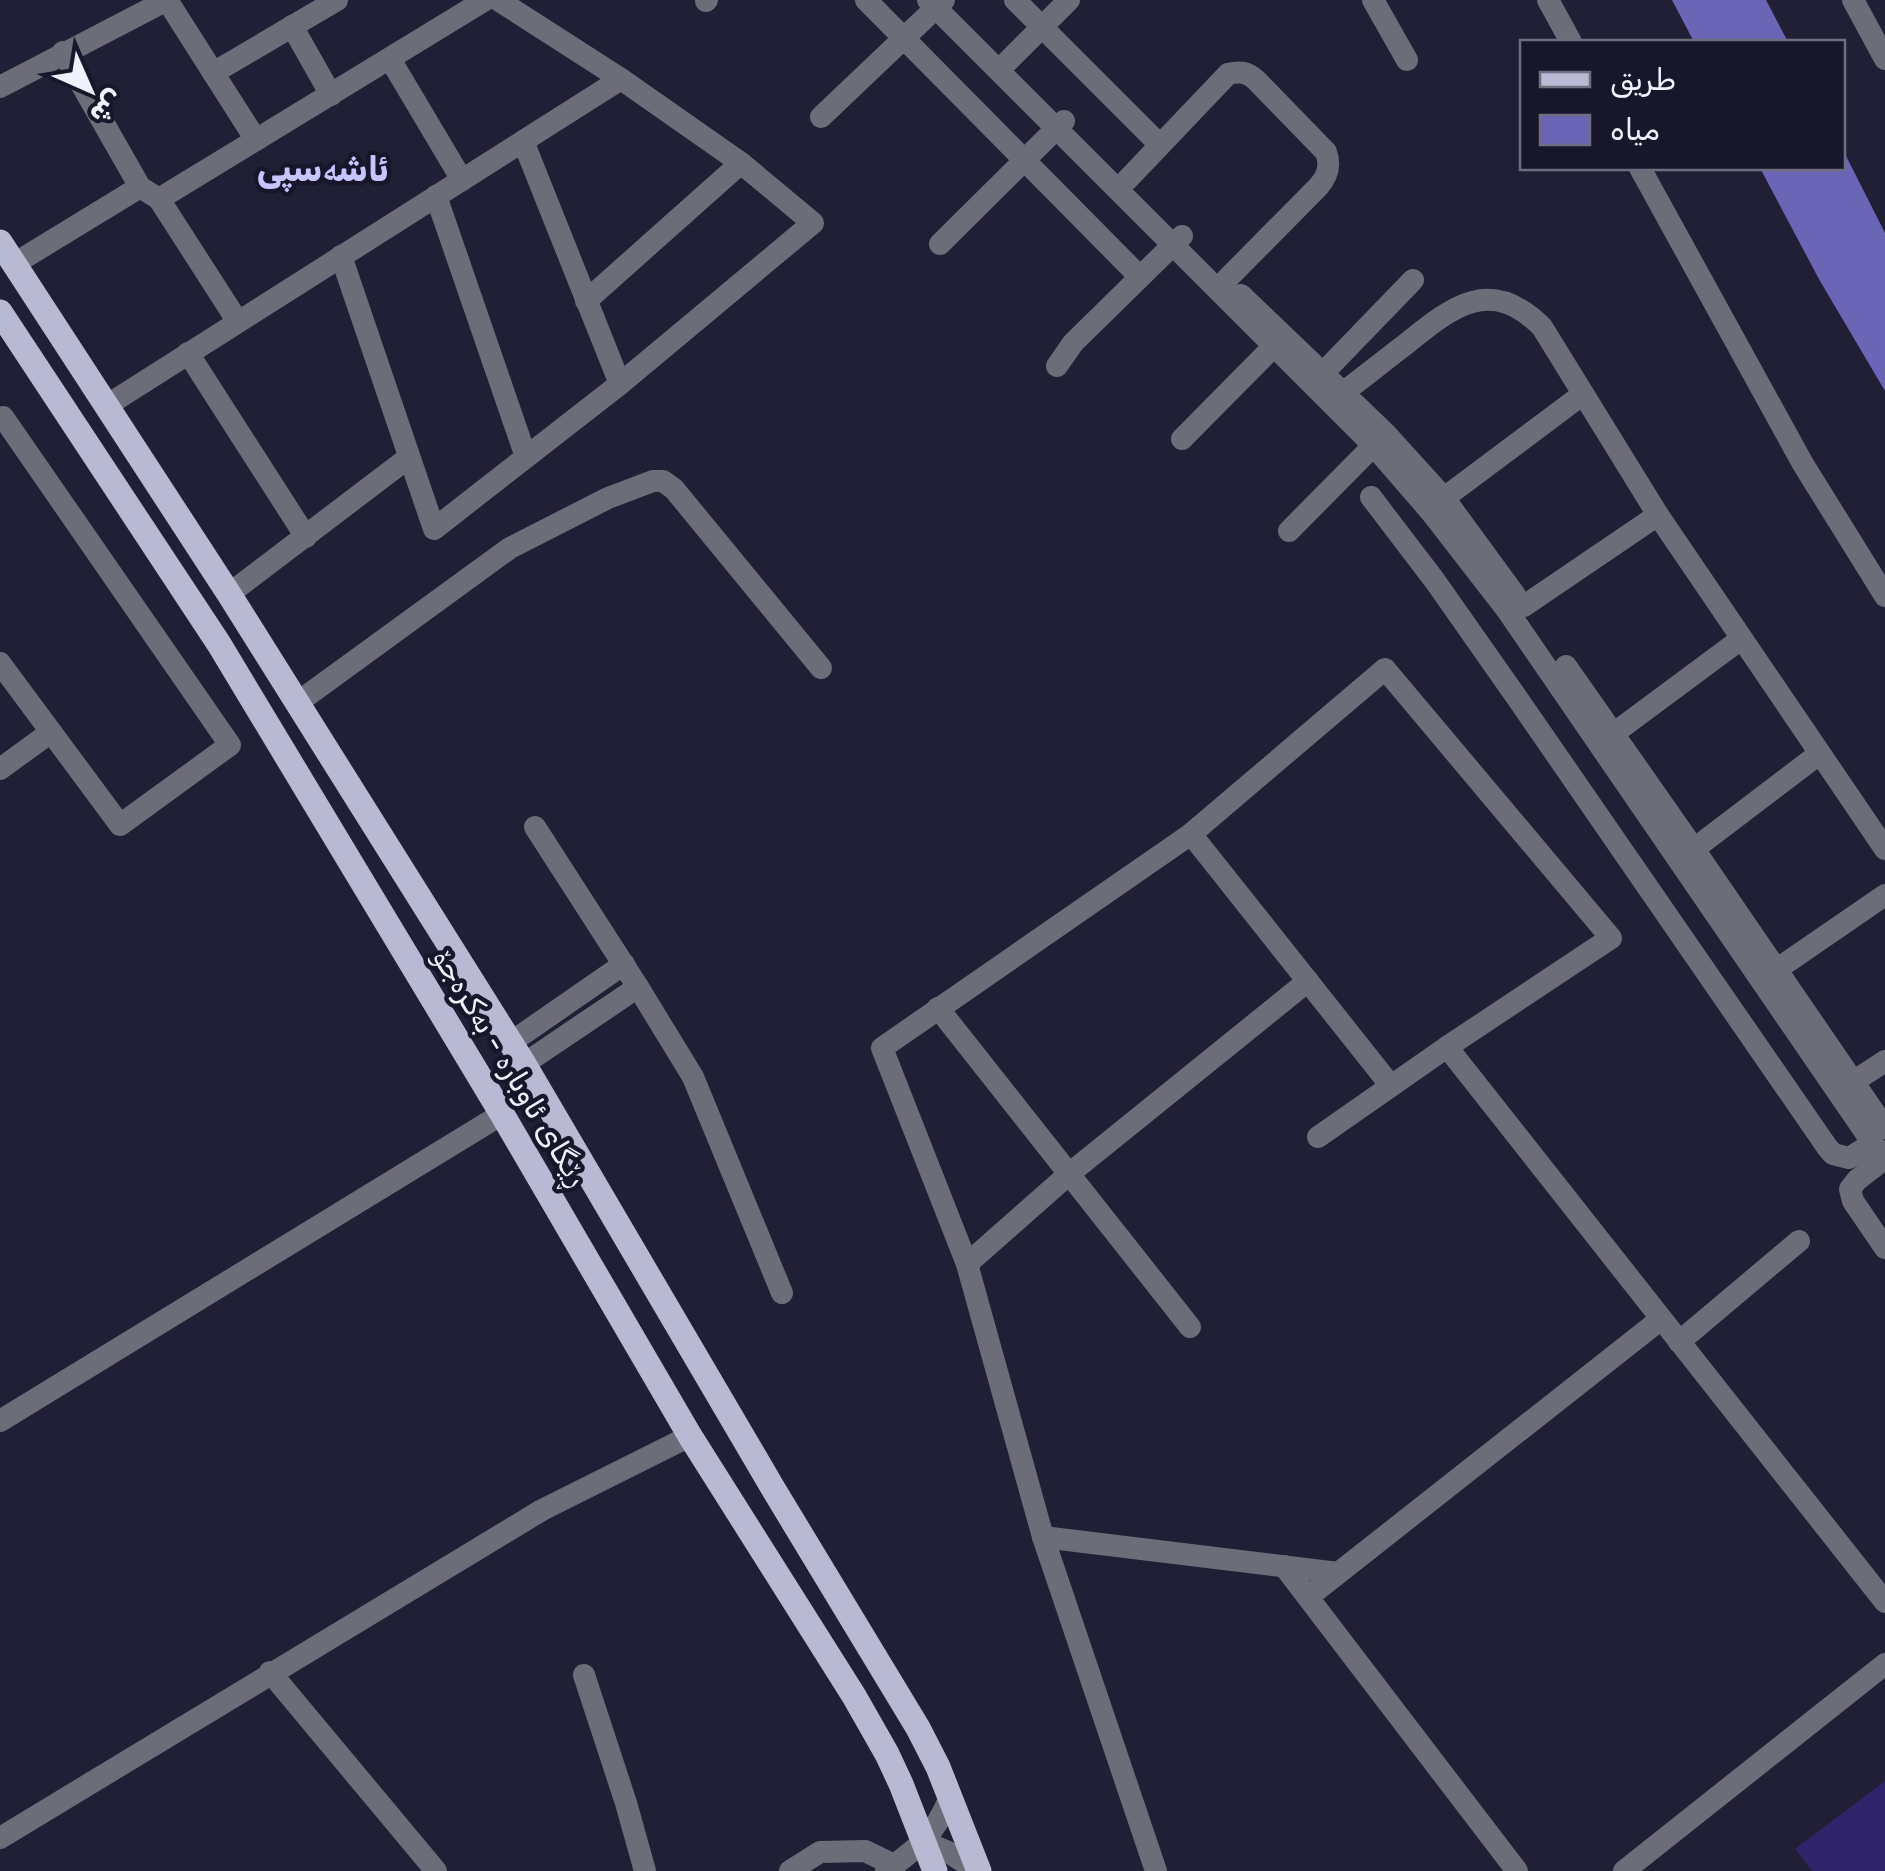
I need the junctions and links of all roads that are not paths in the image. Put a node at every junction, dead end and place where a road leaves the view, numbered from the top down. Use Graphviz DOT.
graph roads {
  1 [pos="167,0"];
  2 [pos="337,0"];
  3 [pos="485,0"];
  4 [pos="498,0"];
  5 [pos="866,0"];
  6 [pos="1015,0"];
  7 [pos="1069,0"];
  8 [pos="1374,0"];
  9 [pos="1548,0"];
  10 [pos="1853,0"];
  11 [pos="938,2"];
  12 [pos="292,26"];
  13 [pos="1042,27"];
  14 [pos="904,39"];
  15 [pos="1569,40"];
  16 [pos="63,52"];
  17 [pos="390,59"];
  18 [pos="1885,59"];
  19 [pos="1407,60"];
  20 [pos="1008,61"];
  21 [pos="214,72"];
  22 [pos="621,78"];
  23 [pos="0,86"];
  24 [pos="331,94"];
  25 [pos="821,117"];
  26 [pos="1061,124"];
  27 [pos="256,140"];
  28 [pos="523,141"];
  29 [pos="1160,145"];
  30 [pos="1025,160"];
  31 [pos="741,163"];
  32 [pos="1641,170"];
  33 [pos="462,180"];
  34 [pos="1127,180"];
  35 [pos="150,193"];
  36 [pos="436,196"];
  37 [pos="1177,241"];
  38 [pos="940,244"];
  39 [pos="7,253"];
  40 [pos="341,256"];
  41 [pos="1140,277"];
  42 [pos="1226,280"];
  43 [pos="1413,280"];
  44 [pos="586,301"];
  45 [pos="0,312"];
  46 [pos="238,322"];
  47 [pos="1273,347"];
  48 [pos="188,354"];
  49 [pos="1057,366"];
  50 [pos="1324,372"];
  51 [pos="620,384"];
  52 [pos="1344,392"];
  53 [pos="1583,394"];
  54 [pos="106,406"];
  55 [pos="0,418"];
  56 [pos="1182,439"];
  57 [pos="1379,439"];
  58 [pos="526,457"];
  59 [pos="408,458"];
  60 [pos="1370,497"];
  61 [pos="1444,498"];
  62 [pos="1658,515"];
  63 [pos="1289,531"];
  64 [pos="306,536"];
  65 [pos="1466,556"];
  66 [pos="1435,582"];
  67 [pos="229,594"];
  68 [pos="1885,596"];
  69 [pos="1524,606"];
  70 [pos="250,628"];
  71 [pos="1740,639"];
  72 [pos="220,644"];
  73 [pos="0,663"];
  74 [pos="822,668"];
  75 [pos="1555,679"];
  76 [pos="283,680"];
  77 [pos="249,694"];
  78 [pos="297,702"];
  79 [pos="1522,705"];
  80 [pos="51,732"];
  81 [pos="1613,734"];
  82 [pos="1819,754"];
  83 [pos="0,769"];
  84 [pos="1638,798"];
  85 [pos="1602,822"];
  86 [pos="535,827"];
  87 [pos="1190,834"];
  88 [pos="1694,849"];
  89 [pos="1885,849"];
  90 [pos="1885,895"];
  91 [pos="1720,917"];
  92 [pos="1685,942"];
  93 [pos="624,964"];
  94 [pos="1776,970"];
  95 [pos="1308,982"];
  96 [pos="638,988"];
  97 [pos="938,1008"];
  98 [pos="1799,1035"];
  99 [pos="1447,1048"];
  100 [pos="517,1053"];
  101 [pos="1765,1057"];
  102 [pos="1885,1061"];
  103 [pos="1853,1082"];
  104 [pos="1391,1086"];
  105 [pos="502,1114"];
  106 [pos="1318,1137"];
  107 [pos="1882,1148"];
  108 [pos="1069,1174"];
  109 [pos="1799,1242"];
  110 [pos="1885,1248"];
  111 [pos="967,1264"];
  112 [pos="782,1294"];
  113 [pos="1661,1319"];
  114 [pos="1190,1327"];
  115 [pos="1679,1342"];
  116 [pos="0,1421"];
  117 [pos="690,1436"];
  118 [pos="1042,1538"];
  119 [pos="1284,1566"];
  120 [pos="1338,1573"];
  121 [pos="1308,1596"];
  122 [pos="1885,1602"];
  123 [pos="1885,1664"];
  124 [pos="270,1672"];
  125 [pos="584,1674"];
  126 [pos="938,1767"];
  127 [pos="901,1784"];
  128 [pos="950,1797"];
  129 [pos="0,1838"];
  130 [pos="924,1842"];
  131 [pos="890,1868"];
  132 [pos="436,1871"];
  133 [pos="645,1871"];
  134 [pos="790,1871"];
  135 [pos="935,1871"];
  136 [pos="978,1871"];
  137 [pos="1156,1871"];
  138 [pos="1516,1871"];
  139 [pos="1624,1871"];
  1 -- 16 [label="street"];
  1 -- 21 [label="street"];
  2 -- 12 [label="street"];
  3 -- 17 [label="street"];
  4 -- 22 [label="street"];
  5 -- 14 [label="street"];
  6 -- 13 [label="street"];
  7 -- 13 [label="street"];
  8 -- 19 [label="street"];
  9 -- 15 [label="street"];
  10 -- 18 [label="street"];
  11 -- 14 [label="street"];
  11 -- 20 [label="street"];
  11 -- 26 [label="street"];
  12 -- 21 [label="street"];
  12 -- 24 [label="street"];
  13 -- 20 [label="street"];
  13 -- 29 [label="street"];
  14 -- 25 [label="street"];
  14 -- 30 [label="street"];
  16 -- 23 [label="street"];
  16 -- 35 [label="street"];
  17 -- 24 [label="street"];
  17 -- 33 [label="street"];
  20 -- 26 [label="street"];
  21 -- 27 [label="street"];
  22 -- 28 [label="street"];
  22 -- 31 [label="street"];
  24 -- 27 [label="street"];
  26 -- 30 [label="street"];
  26 -- 34 [label="street"];
  26 -- 37 [label="street"];
  27 -- 35 [label="street"];
  28 -- 33 [label="street"];
  28 -- 44 [label="street"];
  29 -- 34 [label="street"];
  29 -- 42 [label="street"];
  30 -- 38 [label="street"];
  30 -- 41 [label="street"];
  31 -- 44 [label="street"];
  31 -- 51 [label="street"];
  32 -- 68 [label="street"];
  33 -- 36 [label="street"];
  34 -- 37 [label="street"];
  35 -- 39 [label="street"];
  35 -- 46 [label="street"];
  36 -- 40 [label="street"];
  36 -- 58 [label="street"];
  37 -- 41 [label="street"];
  37 -- 42 [label="street"];
  37 -- 47 [label="street"];
  39 -- 54 [label="main road"];
  40 -- 46 [label="street"];
  40 -- 59 [label="street"];
  41 -- 49 [label="street"];
  42 -- 50 [label="street"];
  43 -- 50 [label="street"];
  44 -- 51 [label="street"];
  45 -- 72 [label="main road, ڕێگای ئاوبارە - بەکرەجۆ"];
  46 -- 48 [label="street"];
  47 -- 56 [label="street"];
  47 -- 57 [label="street"];
  48 -- 54 [label="street"];
  48 -- 64 [label="street"];
  50 -- 52 [label="street"];
  51 -- 58 [label="street"];
  52 -- 53 [label="street"];
  52 -- 57 [label="street"];
  53 -- 61 [label="street"];
  53 -- 62 [label="street"];
  54 -- 67 [label="main road"];
  55 -- 80 [label="street"];
  57 -- 61 [label="street"];
  57 -- 63 [label="street"];
  57 -- 65 [label="street"];
  58 -- 59 [label="street"];
  59 -- 64 [label="street"];
  60 -- 66 [label="street"];
  61 -- 69 [label="street"];
  62 -- 69 [label="street"];
  62 -- 71 [label="street"];
  64 -- 67 [label="street"];
  65 -- 66 [label="street"];
  65 -- 75 [label="street"];
  66 -- 79 [label="street"];
  67 -- 70 [label="main road"];
  69 -- 81 [label="street"];
  70 -- 72 [label="main road"];
  70 -- 76 [label="main road"];
  71 -- 81 [label="street"];
  71 -- 82 [label="street"];
  72 -- 77 [label="main road, ڕێگای ئاوبارە - بەکرەجۆ"];
  73 -- 80 [label="street"];
  74 -- 78 [label="street"];
  75 -- 79 [label="street"];
  75 -- 84 [label="street"];
  76 -- 77 [label="main road"];
  76 -- 78 [label="main road"];
  77 -- 105 [label="main road, ڕێگای ئاوبارە - بەکرەجۆ"];
  78 -- 100 [label="main road"];
  79 -- 85 [label="street"];
  80 -- 83 [label="street"];
  81 -- 88 [label="street"];
  82 -- 88 [label="street"];
  82 -- 89 [label="street"];
  84 -- 85 [label="street"];
  84 -- 91 [label="street"];
  85 -- 92 [label="street"];
  86 -- 93 [label="street"];
  87 -- 95 [label="street"];
  87 -- 97 [label="street"];
  87 -- 99 [label="street"];
  88 -- 94 [label="street"];
  90 -- 94 [label="street"];
  91 -- 92 [label="street"];
  91 -- 98 [label="street"];
  92 -- 101 [label="street"];
  93 -- 96 [label="street"];
  93 -- 100 [label="street"];
  94 -- 103 [label="street"];
  95 -- 104 [label="street"];
  95 -- 108 [label="street"];
  96 -- 100 [label="street"];
  96 -- 112 [label="street"];
  97 -- 108 [label="street"];
  97 -- 111 [label="street"];
  98 -- 101 [label="street"];
  98 -- 107 [label="street"];
  99 -- 104 [label="street"];
  99 -- 113 [label="street"];
  100 -- 126 [label="main road"];
  101 -- 107 [label="street"];
  102 -- 103 [label="street"];
  103 -- 107 [label="street"];
  104 -- 106 [label="street"];
  105 -- 116 [label="street"];
  105 -- 117 [label="main road, ڕێگای ئاوبارە - بەکرەجۆ"];
  107 -- 110 [label="street"];
  108 -- 111 [label="street"];
  108 -- 114 [label="street"];
  109 -- 115 [label="street"];
  111 -- 118 [label="street"];
  113 -- 115 [label="street"];
  113 -- 120 [label="street"];
  115 -- 122 [label="street"];
  117 -- 124 [label="street"];
  117 -- 127 [label="main road, ڕێگای ئاوبارە - بەکرەجۆ"];
  118 -- 119 [label="street"];
  118 -- 137 [label="street"];
  119 -- 120 [label="street"];
  119 -- 121 [label="street"];
  120 -- 121 [label="street"];
  121 -- 138 [label="street"];
  123 -- 139 [label="street"];
  124 -- 129 [label="street"];
  124 -- 132 [label="street"];
  125 -- 133 [label="street"];
  126 -- 127 [label="main road"];
  126 -- 128 [label="main road"];
  127 -- 130 [label="main road, ڕێگای ئاوبارە - بەکرەجۆ"];
  128 -- 130 [label="street"];
  128 -- 136 [label="main road"];
  130 -- 131 [label="street"];
  130 -- 135 [label="main road, ڕێگای ئاوبارە - بەکرەجۆ"];
  130 -- 136 [label="street"];
  131 -- 134 [label="street"];
}
